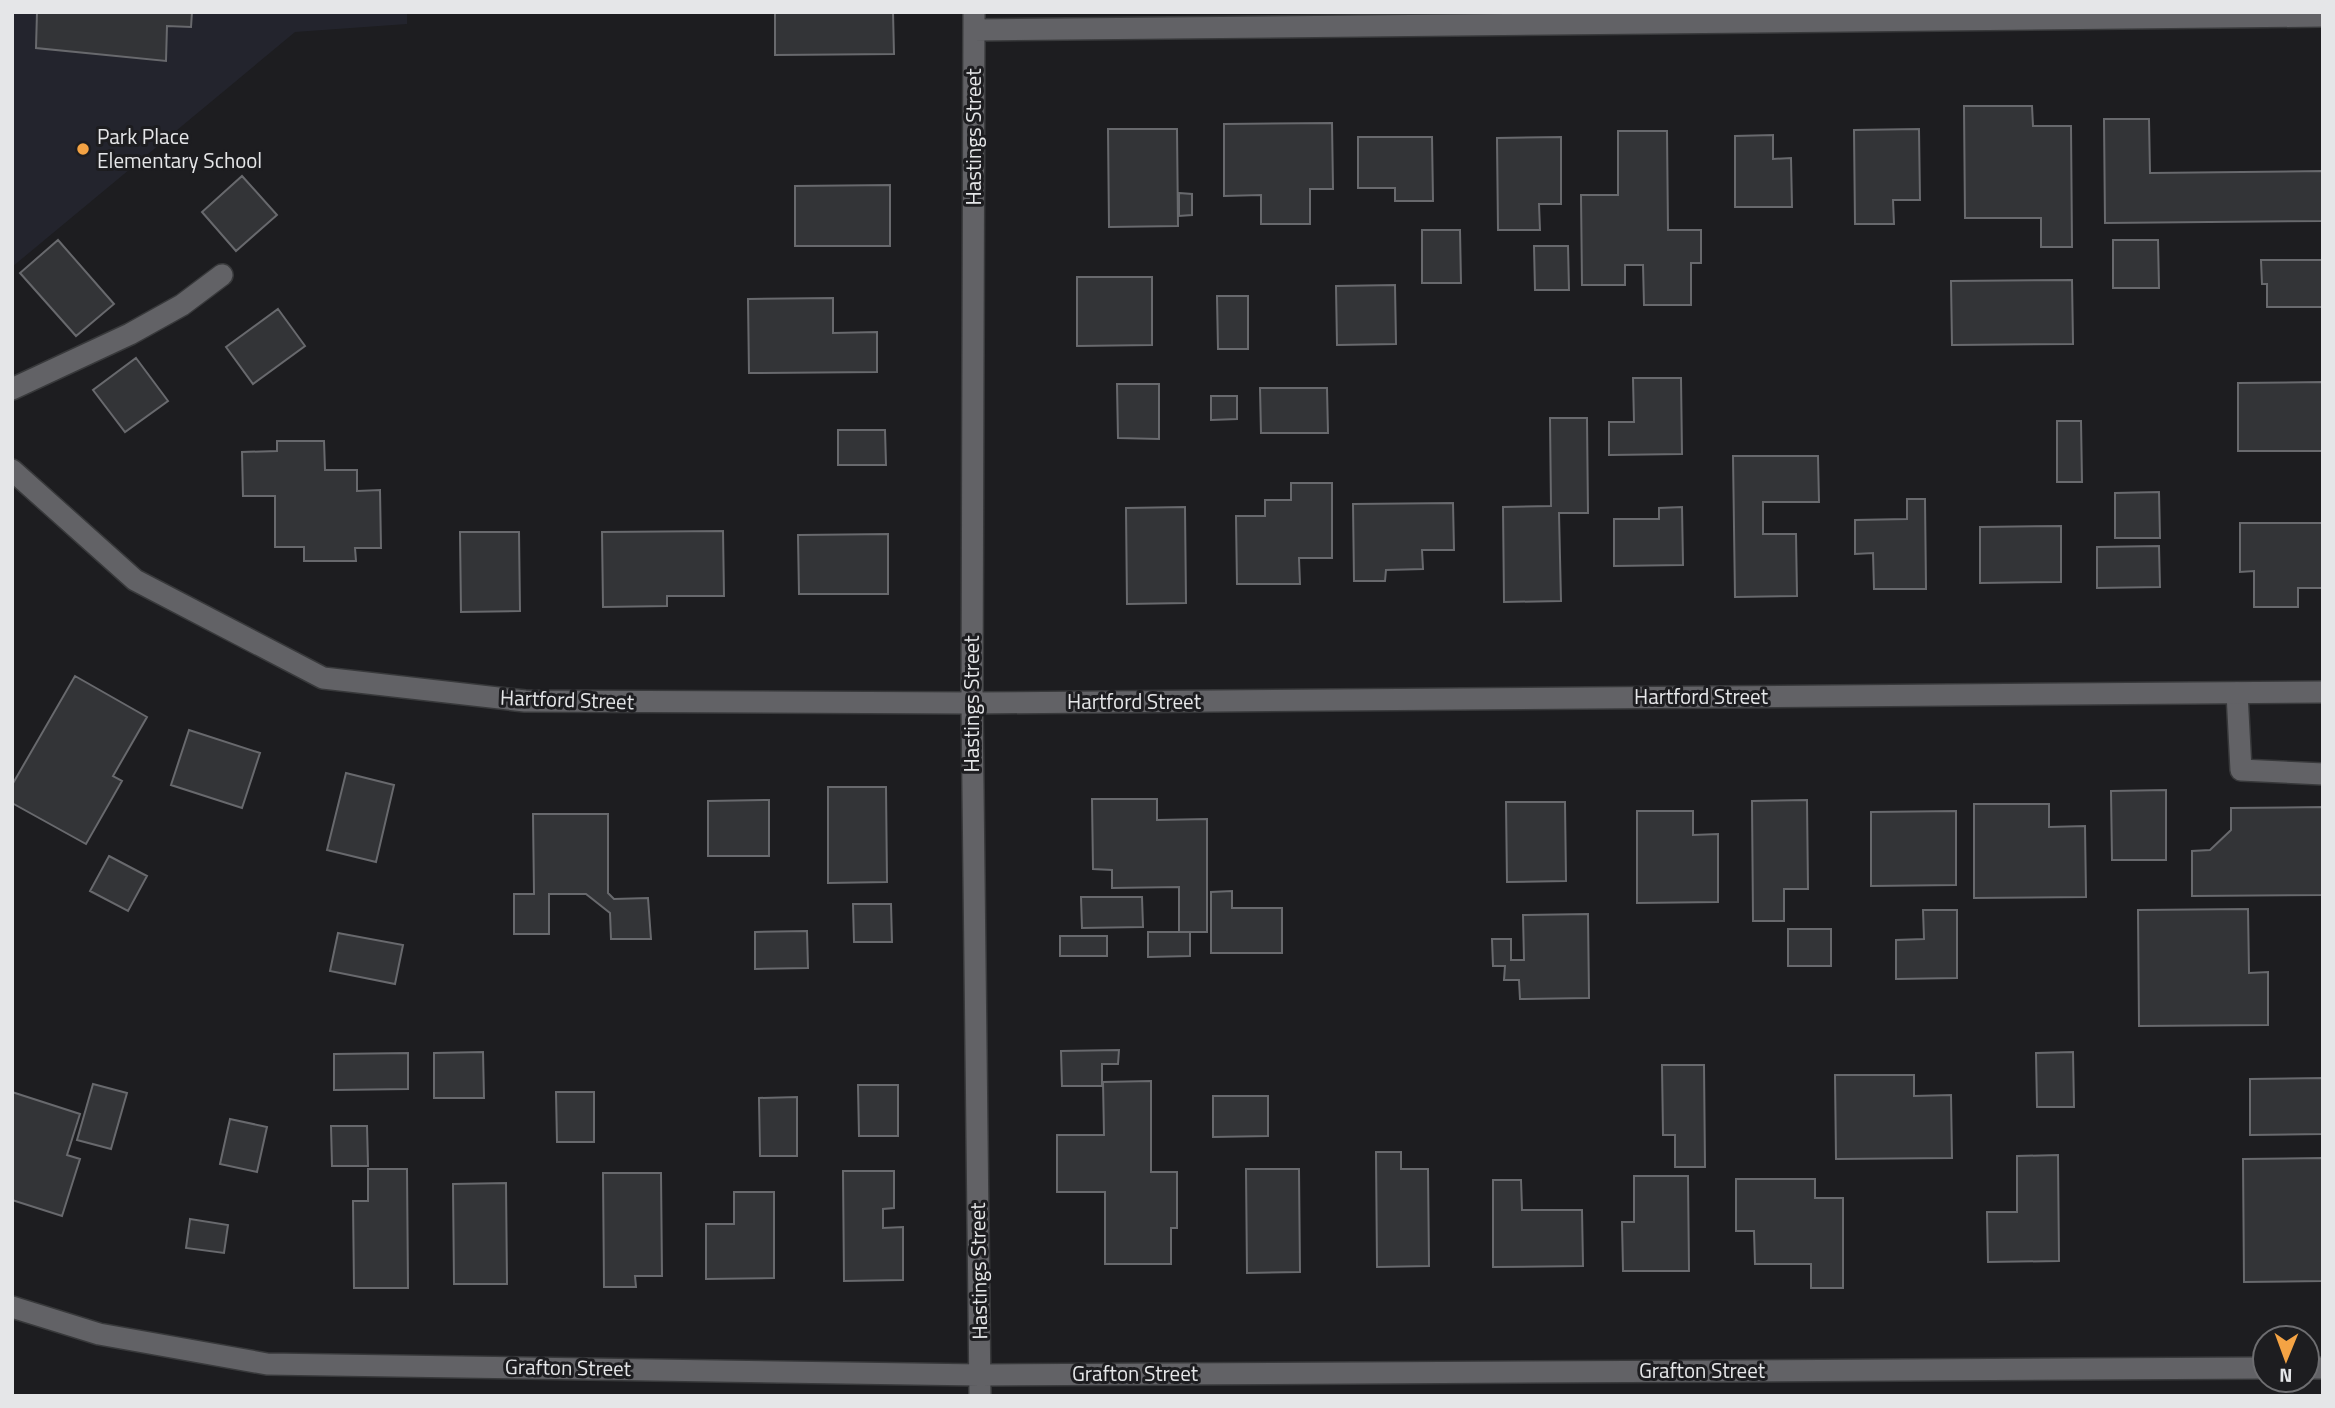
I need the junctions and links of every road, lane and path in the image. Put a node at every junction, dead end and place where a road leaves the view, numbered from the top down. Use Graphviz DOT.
graph roads {
  1 [pos="2323,16"];
  2 [pos="974,21"];
  3 [pos="222,275"];
  4 [pos="12,389"];
  5 [pos="12,470"];
  6 [pos="2323,692"];
  7 [pos="2236,693"];
  8 [pos="972,703"];
  9 [pos="2323,774"];
  10 [pos="12,1307"];
  11 [pos="2251,1368"];
  12 [pos="980,1385"];
  1 -- 2 [label="street"];
  2 -- 8 [label="street, Hastings Street"];
  3 -- 4 [label="street"];
  5 -- 8 [label="street, Hartford Street"];
  6 -- 7 [label="street, Hartford Street"];
  7 -- 8 [label="street, Hartford Street"];
  7 -- 9 [label="street"];
  8 -- 12 [label="street, Hastings Street"];
  10 -- 12 [label="street, Grafton Street"];
  11 -- 12 [label="street, Grafton Street"];
}
